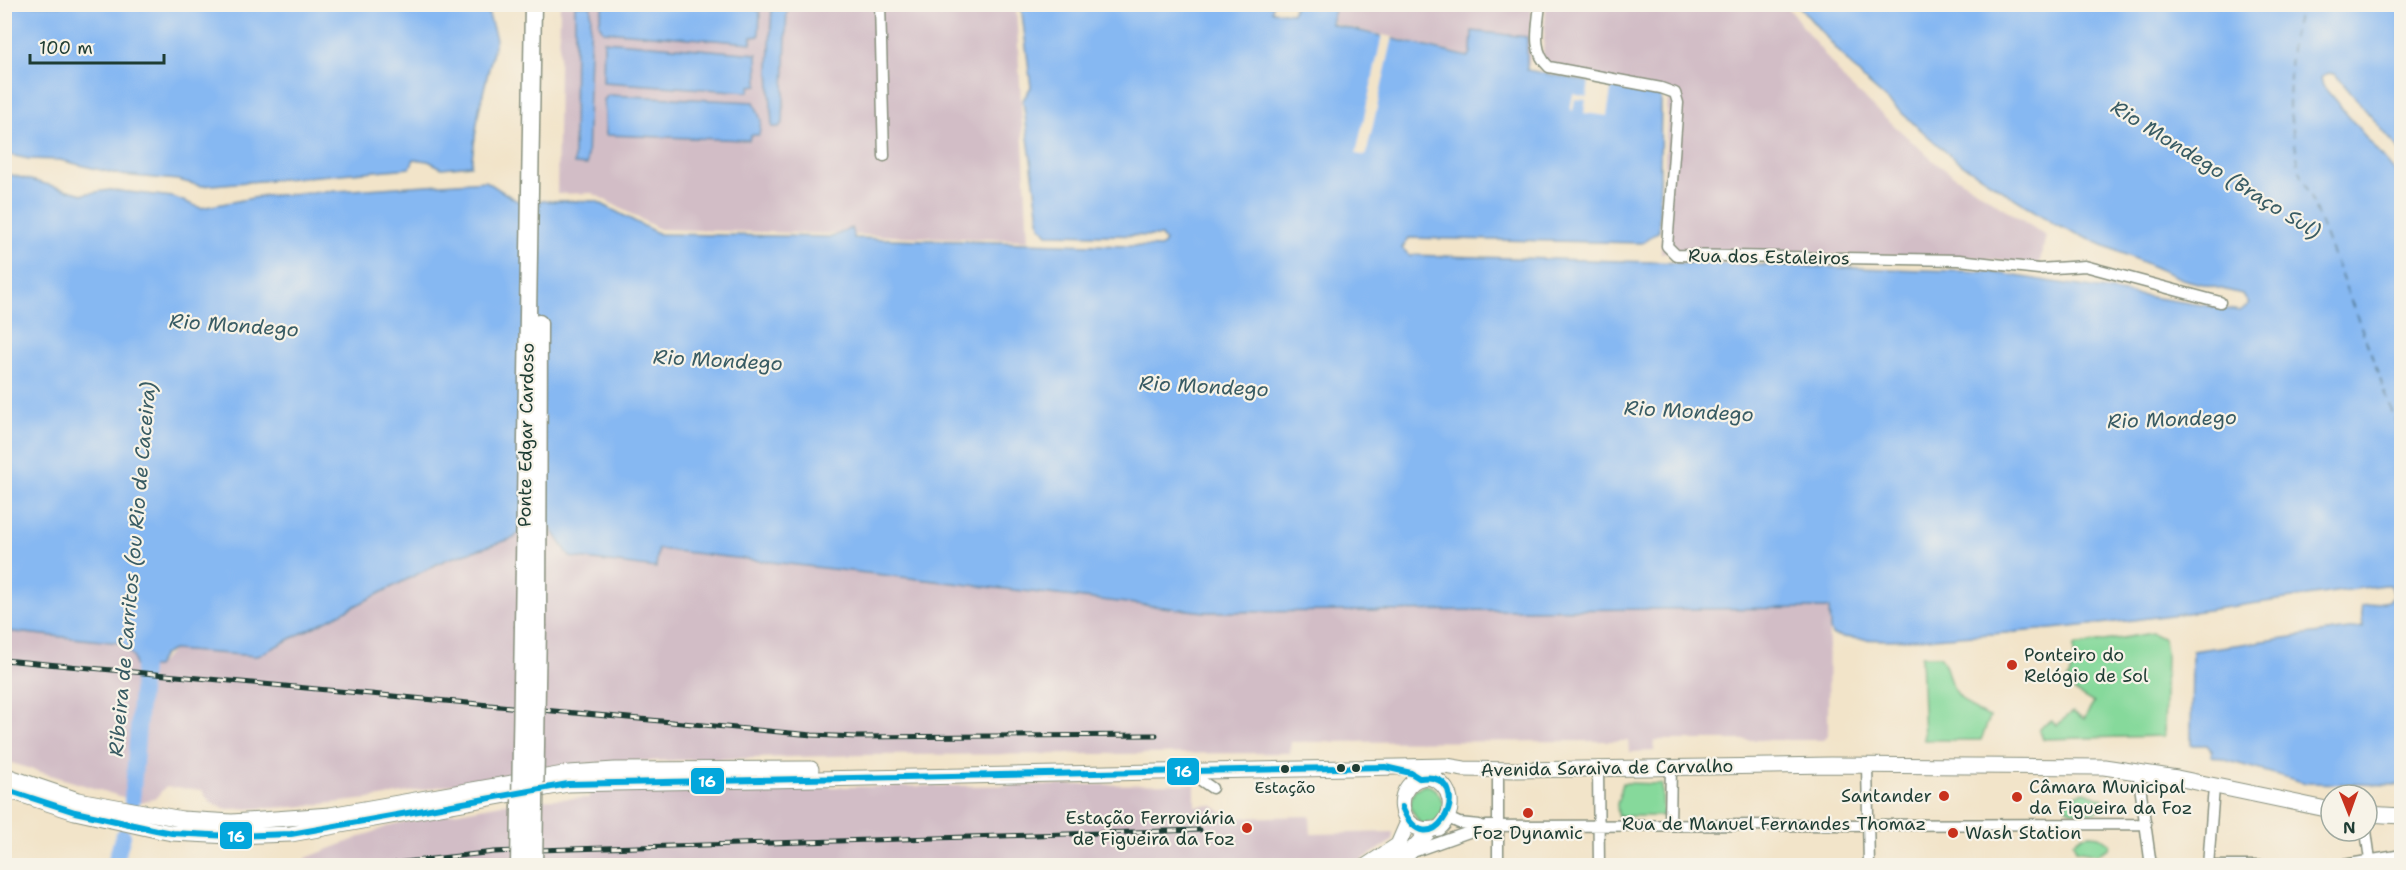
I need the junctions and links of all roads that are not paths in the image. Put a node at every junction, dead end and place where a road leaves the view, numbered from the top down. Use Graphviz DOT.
graph roads {
  1 [pos="533,4"];
  2 [pos="544,4"];
  3 [pos="880,4"];
  4 [pos="1540,4"];
  5 [pos="884,156"];
  6 [pos="2220,302"];
  7 [pos="1867,765"];
  8 [pos="1671,766"];
  9 [pos="1385,767"];
  10 [pos="1464,769"];
  11 [pos="1498,770"];
  12 [pos="1598,770"];
  13 [pos="2138,771"];
  14 [pos="1075,772"];
  15 [pos="4,775"];
  16 [pos="615,776"];
  17 [pos="1424,778"];
  18 [pos="2214,787"];
  19 [pos="1212,788"];
  20 [pos="1447,788"];
  21 [pos="4,789"];
  22 [pos="1405,792"];
  23 [pos="2319,808"];
  24 [pos="2379,815"];
  25 [pos="2402,816"];
  26 [pos="1408,822"];
  27 [pos="1670,824"];
  28 [pos="1867,824"];
  29 [pos="2145,824"];
  30 [pos="1486,825"];
  31 [pos="1497,825"];
  32 [pos="1598,825"];
  33 [pos="1439,826"];
  34 [pos="1463,832"];
  35 [pos="2367,843"];
  36 [pos="1408,854"];
  37 [pos="2398,859"];
  38 [pos="2368,862"];
  39 [pos="2208,865"];
  40 [pos="2302,865"];
  41 [pos="519,866"];
  42 [pos="534,866"];
  43 [pos="1366,866"];
  44 [pos="1388,866"];
  45 [pos="1498,866"];
  46 [pos="1599,866"];
  47 [pos="1869,866"];
  48 [pos="2151,866"];
  49 [pos="2195,866"];
  50 [pos="2323,866"];
  51 [pos="2338,866"];
  1 -- 41 [label="main road, Ponte Edgar Cardoso, bridge"];
  2 -- 42 [label="main road, Ponte Edgar Cardoso, bridge"];
  3 -- 5 [label="street"];
  4 -- 6 [label="street, Rua dos Estaleiros"];
  7 -- 8 [label="main road, Avenida Saraiva de Carvalho"];
  7 -- 13 [label="main road, Avenida Saraiva de Carvalho"];
  7 -- 28 [label="street"];
  8 -- 12 [label="main road, Avenida Saraiva de Carvalho"];
  8 -- 27 [label="street"];
  9 -- 10 [label="main road, Avenida Saraiva de Carvalho"];
  9 -- 14 [label="main road, Avenida Saraiva de Carvalho"];
  9 -- 17 [label="main road"];
  9 -- 22 [label="main road"];
  10 -- 11 [label="main road, Avenida Saraiva de Carvalho"];
  10 -- 17 [label="main road"];
  10 -- 20 [label="main road"];
  11 -- 12 [label="main road, Avenida Saraiva de Carvalho"];
  11 -- 31 [label="street"];
  12 -- 32 [label="street"];
  13 -- 18 [label="main road, Avenida Saraiva de Carvalho"];
  13 -- 29 [label="street"];
  14 -- 16 [label="main road, Avenida Saraiva de Carvalho"];
  14 -- 19 [label="street"];
  15 -- 16 [label="main road"];
  16 -- 21 [label="main road"];
  17 -- 20 [label="main road"];
  17 -- 22 [label="main road"];
  18 -- 23 [label="main road, Avenida Saraiva de Carvalho"];
  18 -- 39 [label="street"];
  20 -- 33 [label="main road"];
  22 -- 26 [label="main road"];
  24 -- 25 [label="main road"];
  26 -- 33 [label="main road"];
  26 -- 43 [label="main road"];
  27 -- 28 [label="street, Rua de Manuel Fernandes Thomaz"];
  27 -- 32 [label="street, Rua de Manuel Fernandes Thomaz"];
  28 -- 29 [label="street, Rua de Manuel Fernandes Thomaz"];
  28 -- 47 [label="street"];
  29 -- 48 [label="street"];
  30 -- 31 [label="street, Rua de Manuel Fernandes Thomaz"];
  30 -- 33 [label="street"];
  30 -- 34 [label="street, Rua de Manuel Fernandes Thomaz"];
  31 -- 32 [label="street, Rua de Manuel Fernandes Thomaz"];
  31 -- 45 [label="street"];
  32 -- 46 [label="street"];
  33 -- 34 [label="street"];
  33 -- 36 [label="main road"];
  34 -- 36 [label="street, Rua de Manuel Fernandes Thomaz"];
  35 -- 38 [label="street"];
  36 -- 44 [label="main road"];
  37 -- 38 [label="street"];
  38 -- 51 [label="street"];
  39 -- 40 [label="street"];
  39 -- 49 [label="street"];
  40 -- 50 [label="street"];
}
